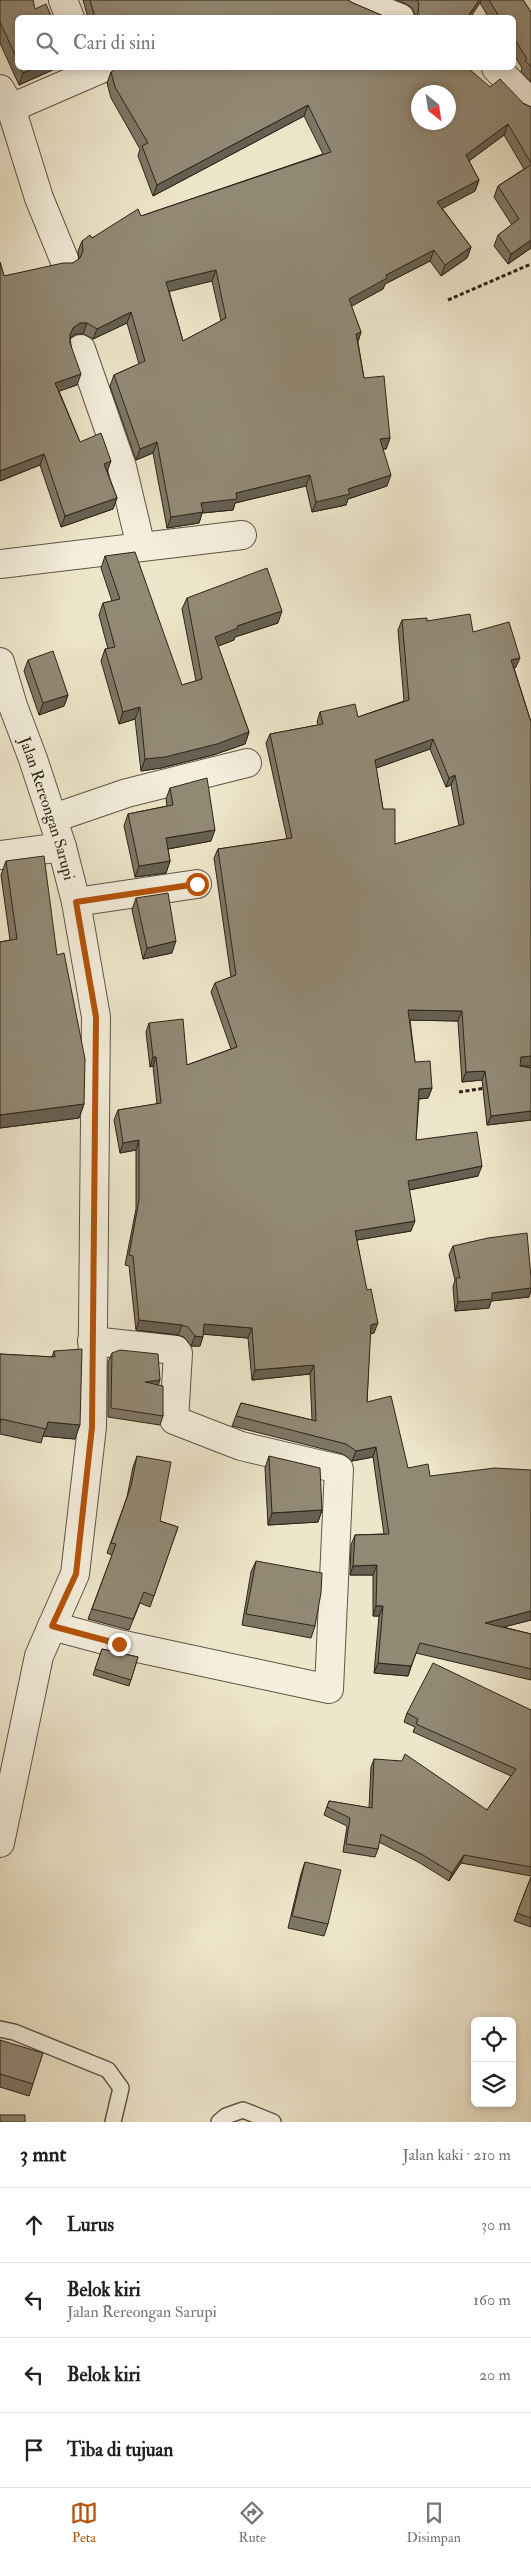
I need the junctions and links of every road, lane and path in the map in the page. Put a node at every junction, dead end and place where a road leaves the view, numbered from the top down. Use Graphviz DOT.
graph roads {
  1 [pos="64,0"];
  2 [pos="354,0"];
  3 [pos="69,15"];
  4 [pos="393,15"];
  5 [pos="90,70"];
  6 [pos="498,70"];
  7 [pos="5,99"];
  8 [pos="531,103"];
  9 [pos="64,260"];
  10 [pos="531,264"];
  11 [pos="448,300"];
  12 [pos="81,349"];
  13 [pos="242,535"];
  14 [pos="141,547"];
  15 [pos="0,564"];
  16 [pos="0,662"];
  17 [pos="6,708"];
  18 [pos="247,763"];
  19 [pos="54,818"];
  20 [pos="62,846"];
  21 [pos="0,855"];
  22 [pos="197,884"];
  23 [pos="76,902"];
  24 [pos="495,1086"];
  25 [pos="460,1092"];
  26 [pos="92,1341"];
  27 [pos="52,1626"];
  28 [pos="0,1843"];
  29 [pos="0,2029"];
  30 [pos="113,2122"];
  31 [pos="219,2122"];
  32 [pos="273,2122"];
  1 -- 3 [label="street"];
  2 -- 4 [label="street"];
  5 -- 7 [label="street"];
  6 -- 8 [label="street"];
  7 -- 9 [label="street"];
  10 -- 11 [label="path"];
  12 -- 14 [label="street"];
  13 -- 14 [label="street"];
  14 -- 15 [label="street"];
  16 -- 17 [label="street, Jalan Rereongan Sarupi"];
  17 -- 19 [label="street, Jalan Rereongan Sarupi"];
  18 -- 19 [label="street"];
  19 -- 20 [label="street, Jalan Rereongan Sarupi"];
  20 -- 21 [label="street"];
  20 -- 23 [label="street, Jalan Rereongan Sarupi"];
  22 -- 23 [label="street"];
  23 -- 26 [label="street, Jalan Rereongan Sarupi"];
  24 -- 25 [label="path"];
  26 -- 27 [label="street, Jalan Rereongan Sarupi"];
  26 -- 27 [label="street"];
  27 -- 28 [label="street, Jalan Rereongan Sarupi"];
  29 -- 30 [label="lane"];
  31 -- 32 [label="lane"];
}
